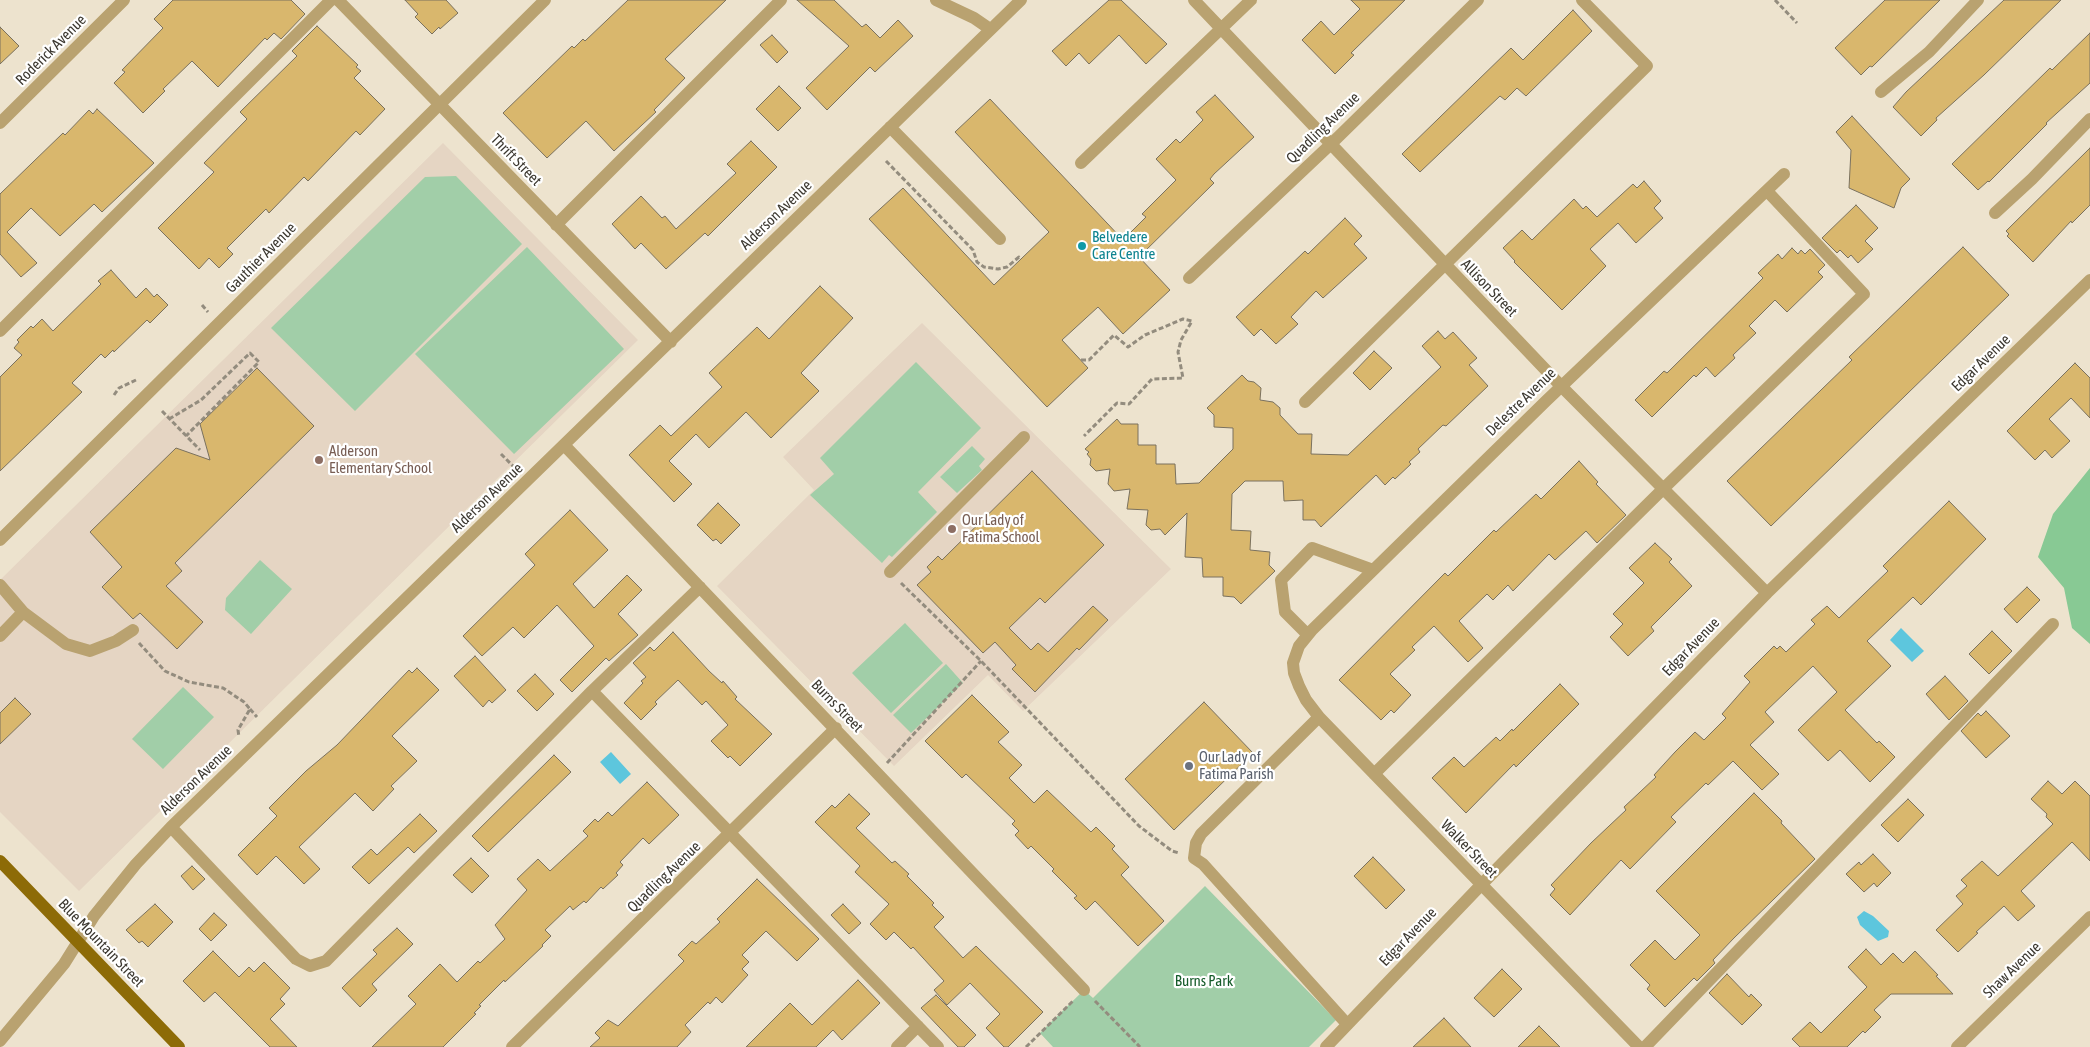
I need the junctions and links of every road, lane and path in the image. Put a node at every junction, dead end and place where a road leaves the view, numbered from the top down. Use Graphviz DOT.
graph roads {
  1 [pos="124,0"];
  2 [pos="331,0"];
  3 [pos="338,0"];
  4 [pos="546,0"];
  5 [pos="781,0"];
  6 [pos="1021,0"];
  7 [pos="1194,0"];
  8 [pos="1251,0"];
  9 [pos="1478,0"];
  10 [pos="1582,0"];
  11 [pos="1775,0"];
  12 [pos="1978,0"];
  13 [pos="940,1"];
  14 [pos="1797,23"];
  15 [pos="1221,28"];
  16 [pos="990,29"];
  17 [pos="1881,92"];
  18 [pos="439,104"];
  19 [pos="2090,118"];
  20 [pos="0,123"];
  21 [pos="890,127"];
  22 [pos="1331,144"];
  23 [pos="886,162"];
  24 [pos="1081,163"];
  25 [pos="1784,174"];
  26 [pos="1767,190"];
  27 [pos="1995,212"];
  28 [pos="556,224"];
  29 [pos="1000,239"];
  30 [pos="1021,259"];
  31 [pos="1444,264"];
  32 [pos="1189,278"];
  33 [pos="2090,280"];
  34 [pos="0,331"];
  35 [pos="671,342"];
  36 [pos="1081,360"];
  37 [pos="1562,386"];
  38 [pos="1305,402"];
  39 [pos="162,412"];
  40 [pos="169,419"];
  41 [pos="186,436"];
  42 [pos="1084,436"];
  43 [pos="1024,437"];
  44 [pos="565,446"];
  45 [pos="200,450"];
  46 [pos="501,454"];
  47 [pos="513,466"];
  48 [pos="1663,489"];
  49 [pos="0,540"];
  50 [pos="1373,570"];
  51 [pos="890,572"];
  52 [pos="0,585"];
  53 [pos="700,587"];
  54 [pos="1767,593"];
  55 [pos="23,612"];
  56 [pos="2053,624"];
  57 [pos="133,630"];
  58 [pos="1308,635"];
  59 [pos="0,636"];
  60 [pos="132,646"];
  61 [pos="981,661"];
  62 [pos="1293,663"];
  63 [pos="592,691"];
  64 [pos="250,709"];
  65 [pos="257,717"];
  66 [pos="1319,717"];
  67 [pos="836,728"];
  68 [pos="239,737"];
  69 [pos="878,772"];
  70 [pos="1374,774"];
  71 [pos="171,827"];
  72 [pos="731,834"];
  73 [pos="1194,858"];
  74 [pos="0,861"];
  75 [pos="1480,886"];
  76 [pos="2090,917"];
  77 [pos="77,941"];
  78 [pos="1084,990"];
  79 [pos="1347,1024"];
  80 [pos="918,1026"];
  81 [pos="0,1041"];
  82 [pos="179,1047"];
  83 [pos="512,1047"];
  84 [pos="897,1047"];
  85 [pos="938,1047"];
  86 [pos="1026,1047"];
  87 [pos="1140,1047"];
  88 [pos="1326,1047"];
  89 [pos="1639,1047"];
  90 [pos="1645,1047"];
  91 [pos="1956,1047"];
  1 -- 20 [label="street, Roderick Avenue"];
  2 -- 34 [label="street"];
  3 -- 18 [label="street, Thrift Street"];
  4 -- 18 [label="street, Gauthier Avenue"];
  5 -- 28 [label="street"];
  6 -- 16 [label="street, Alderson Avenue"];
  7 -- 15 [label="street, Allison Street"];
  8 -- 15 [label="street"];
  9 -- 22 [label="street, Quadling Avenue"];
  10 -- 31 [label="street"];
  11 -- 14 [label="path"];
  12 -- 17 [label="street"];
  13 -- 16 [label="street"];
  15 -- 22 [label="street, Allison Street"];
  15 -- 24 [label="street"];
  16 -- 21 [label="street, Alderson Avenue"];
  18 -- 28 [label="street, Thrift Street"];
  18 -- 49 [label="street, Gauthier Avenue"];
  19 -- 27 [label="street"];
  21 -- 29 [label="street"];
  21 -- 35 [label="street, Alderson Avenue"];
  22 -- 31 [label="street, Allison Street"];
  22 -- 32 [label="street, Quadling Avenue"];
  23 -- 30 [label="path"];
  25 -- 26 [label="street, Delestre Avenue"];
  26 -- 37 [label="street, Delestre Avenue"];
  26 -- 48 [label="street"];
  28 -- 35 [label="street, Thrift Street"];
  31 -- 37 [label="street, Allison Street"];
  31 -- 38 [label="street"];
  33 -- 54 [label="street, Edgar Avenue"];
  35 -- 44 [label="street, Alderson Avenue"];
  36 -- 42 [label="path"];
  37 -- 48 [label="street, Allison Street"];
  37 -- 50 [label="street, Delestre Avenue"];
  39 -- 40 [label="path"];
  40 -- 41 [label="path"];
  40 -- 41 [label="path"];
  41 -- 45 [label="path"];
  43 -- 51 [label="street"];
  44 -- 53 [label="street, Burns Street"];
  44 -- 71 [label="street, Alderson Avenue"];
  46 -- 47 [label="path"];
  48 -- 54 [label="street, Allison Street"];
  48 -- 70 [label="street"];
  50 -- 58 [label="street, Delestre Avenue"];
  50 -- 58 [label="street"];
  51 -- 61 [label="path"];
  52 -- 55 [label="street"];
  53 -- 63 [label="street"];
  53 -- 67 [label="street, Burns Street"];
  54 -- 75 [label="street, Edgar Avenue"];
  55 -- 57 [label="street"];
  55 -- 59 [label="street"];
  56 -- 90 [label="street"];
  58 -- 62 [label="street, Delestre Avenue"];
  60 -- 64 [label="path"];
  61 -- 69 [label="path"];
  61 -- 73 [label="path"];
  62 -- 66 [label="street, Walker Street"];
  63 -- 71 [label="street"];
  63 -- 72 [label="street"];
  64 -- 65 [label="path"];
  64 -- 68 [label="path"];
  66 -- 70 [label="street, Walker Street"];
  66 -- 73 [label="street"];
  67 -- 69 [label="street, Burns Street"];
  67 -- 72 [label="street, Quadling Avenue"];
  69 -- 78 [label="street, Burns Street"];
  70 -- 75 [label="street, Walker Street"];
  71 -- 77 [label="street, Alderson Avenue"];
  72 -- 80 [label="street"];
  72 -- 83 [label="street, Quadling Avenue"];
  73 -- 79 [label="street"];
  74 -- 77 [label="main road, Blue Mountain Street"];
  75 -- 79 [label="street, Edgar Avenue"];
  75 -- 89 [label="street, Walker Street"];
  76 -- 91 [label="street, Shaw Avenue"];
  77 -- 81 [label="street, Alderson Avenue"];
  77 -- 82 [label="main road, Blue Mountain Street"];
  78 -- 86 [label="path"];
  78 -- 87 [label="path"];
  79 -- 88 [label="street, Edgar Avenue"];
  80 -- 84 [label="street"];
  80 -- 85 [label="street"];
}
